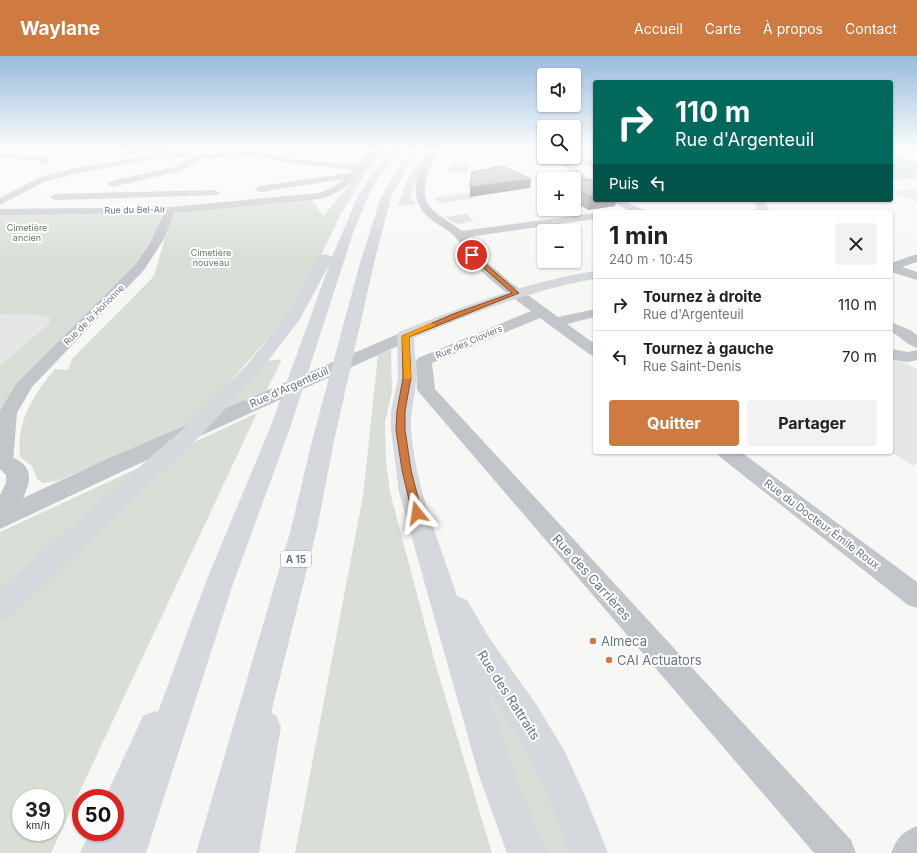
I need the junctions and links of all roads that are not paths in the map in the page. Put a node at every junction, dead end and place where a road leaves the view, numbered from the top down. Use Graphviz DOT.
graph roads {
  1 [pos="31,185"];
  2 [pos="287,185"];
  3 [pos="340,185"];
  4 [pos="369,185"];
  5 [pos="393,185"];
  6 [pos="422,185"];
  7 [pos="252,190"];
  8 [pos="223,192"];
  9 [pos="44,198"];
  10 [pos="0,202"];
  11 [pos="616,202"];
  12 [pos="170,210"];
  13 [pos="634,210"];
  14 [pos="0,212"];
  15 [pos="593,216"];
  16 [pos="460,235"];
  17 [pos="340,253"];
  18 [pos="917,258"];
  19 [pos="893,266"];
  20 [pos="893,268"];
  21 [pos="593,275"];
  22 [pos="917,276"];
  23 [pos="516,293"];
  24 [pos="540,313"];
  25 [pos="593,313"];
  26 [pos="557,322"];
  27 [pos="893,327"];
  28 [pos="405,336"];
  29 [pos="915,341"];
  30 [pos="893,348"];
  31 [pos="593,349"];
  32 [pos="893,354"];
  33 [pos="917,355"];
  34 [pos="426,390"];
  35 [pos="4,420"];
  36 [pos="730,454"];
  37 [pos="1,461"];
  38 [pos="17,488"];
  39 [pos="66,489"];
  40 [pos="0,511"];
  41 [pos="0,519"];
  42 [pos="304,529"];
  43 [pos="424,539"];
  44 [pos="219,584"];
  45 [pos="917,597"];
  46 [pos="0,607"];
  47 [pos="124,800"];
  48 [pos="106,841"];
  49 [pos="917,844"];
  50 [pos="100,853"];
  51 [pos="126,853"];
  52 [pos="216,853"];
  53 [pos="239,853"];
  54 [pos="527,853"];
  55 [pos="588,853"];
  56 [pos="838,853"];
  57 [pos="909,853"];
  1 -- 10 [label="street"];
  2 -- 7 [label="street"];
  3 -- 12 [label="street, Rue du Bel-Air"];
  4 -- 17 [label="main road"];
  5 -- 42 [label="main road, A 15"];
  6 -- 16 [label="street"];
  8 -- 9 [label="street"];
  11 -- 13 [label="street"];
  12 -- 14 [label="street, Rue du Bel-Air"];
  12 -- 35 [label="street, Rue de la Horionne"];
  15 -- 16 [label="street"];
  16 -- 23 [label="street"];
  17 -- 44 [label="main road"];
  17 -- 46 [label="main road"];
  18 -- 19 [label="street"];
  20 -- 22 [label="street"];
  21 -- 23 [label="main road, Rue d'Argenteuil"];
  23 -- 24 [label="street"];
  23 -- 28 [label="main road, Rue d'Argenteuil"];
  24 -- 26 [label="street"];
  24 -- 34 [label="street, Rue des Cloviers"];
  25 -- 26 [label="street"];
  26 -- 31 [label="street"];
  27 -- 29 [label="street"];
  28 -- 39 [label="street, Rue d'Argenteuil"];
  28 -- 43 [label="main road, Rue des Rattraits"];
  29 -- 30 [label="street"];
  32 -- 33 [label="street"];
  34 -- 56 [label="street, Rue des Carrières"];
  35 -- 37 [label="street, Rue de la Horionne"];
  36 -- 45 [label="street, Rue du Docteur Émile Roux"];
  37 -- 38 [label="street"];
  38 -- 39 [label="street, Rue d'Argenteuil"];
  38 -- 40 [label="street"];
  39 -- 41 [label="street, Rue d'Argenteuil"];
  42 -- 52 [label="main road, A 15"];
  42 -- 53 [label="main road"];
  43 -- 54 [label="main road, Rue des Rattraits"];
  43 -- 55 [label="main road, Rue des Rattraits"];
  44 -- 47 [label="main road"];
  44 -- 51 [label="main road"];
  48 -- 50 [label="main road"];
  49 -- 57 [label="street"];
}
